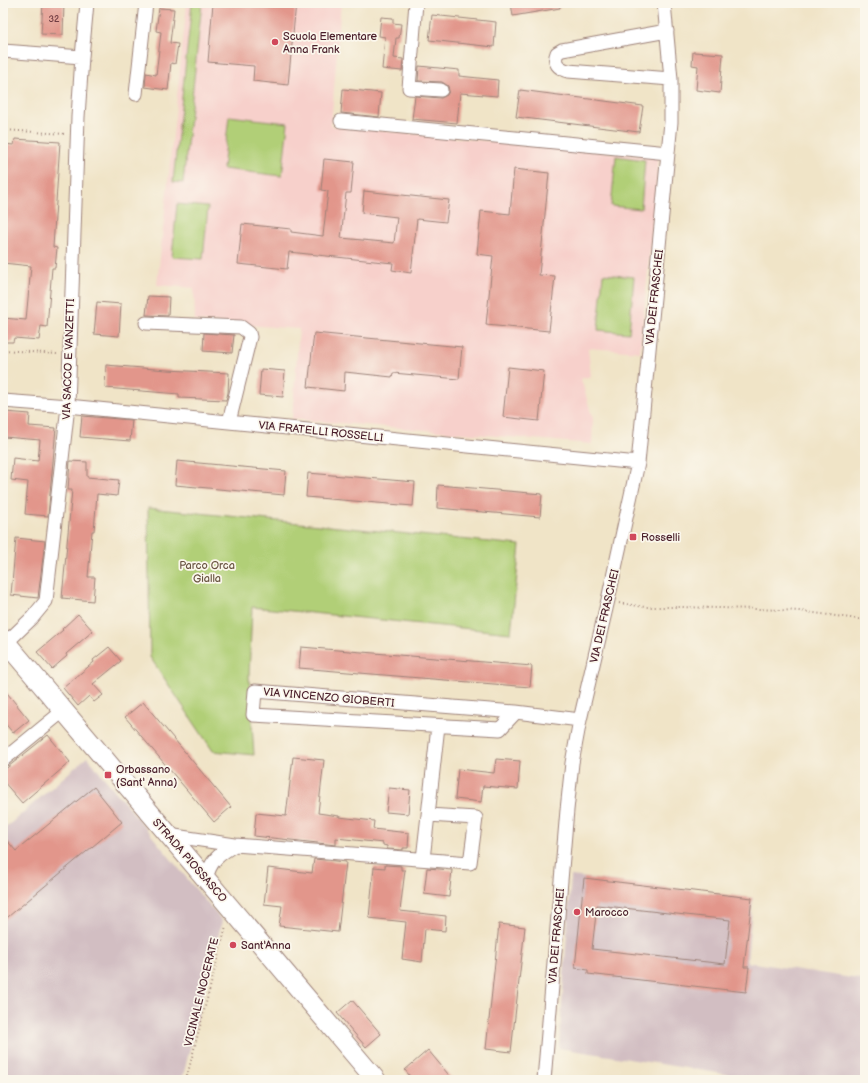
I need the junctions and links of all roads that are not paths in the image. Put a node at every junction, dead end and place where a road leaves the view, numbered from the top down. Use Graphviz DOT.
graph roads {
  1 [pos="87,3"];
  2 [pos="146,3"];
  3 [pos="416,3"];
  4 [pos="664,3"];
  5 [pos="668,31"];
  6 [pos="3,51"];
  7 [pos="82,57"];
  8 [pos="671,79"];
  9 [pos="441,90"];
  10 [pos="136,94"];
  11 [pos="341,120"];
  12 [pos="668,153"];
  13 [pos="146,323"];
  14 [pos="3,401"];
  15 [pos="68,406"];
  16 [pos="229,422"];
  17 [pos="638,463"];
  18 [pos="4,641"];
  19 [pos="63,711"];
  20 [pos="516,712"];
  21 [pos="580,720"];
  22 [pos="438,726"];
  23 [pos="3,760"];
  24 [pos="428,814"];
  25 [pos="168,835"];
  26 [pos="235,845"];
  27 [pos="422,859"];
  28 [pos="206,879"];
  29 [pos="376,1080"];
  30 [pos="544,1080"];
  1 -- 7 [label="street, VIA SACCO E VANZETTI"];
  2 -- 10 [label="street"];
  3 -- 9 [label="street"];
  4 -- 5 [label="street, VIA DEI FRASCHEI"];
  5 -- 8 [label="street, VIA DEI FRASCHEI"];
  5 -- 8 [label="street"];
  6 -- 7 [label="street"];
  7 -- 15 [label="street, VIA SACCO E VANZETTI"];
  8 -- 12 [label="street, VIA DEI FRASCHEI"];
  11 -- 12 [label="street"];
  12 -- 17 [label="street, VIA DEI FRASCHEI"];
  13 -- 16 [label="street"];
  14 -- 15 [label="street, VIA FRATELLI ROSSELLI"];
  15 -- 16 [label="street, VIA FRATELLI ROSSELLI"];
  15 -- 18 [label="street, VIA SACCO E VANZETTI"];
  16 -- 17 [label="street, VIA FRATELLI ROSSELLI"];
  17 -- 21 [label="street, VIA DEI FRASCHEI"];
  18 -- 19 [label="street, STRADA PIOSSASCO"];
  19 -- 23 [label="street"];
  19 -- 25 [label="street, STRADA PIOSSASCO"];
  20 -- 21 [label="street, VIA VINCENZO GIOBERTI"];
  20 -- 22 [label="street, VIA VINCENZO GIOBERTI"];
  20 -- 22 [label="street, VIA VINCENZO GIOBERTI"];
  21 -- 30 [label="street, VIA DEI FRASCHEI"];
  22 -- 24 [label="street"];
  24 -- 27 [label="street"];
  24 -- 27 [label="street"];
  25 -- 26 [label="street"];
  25 -- 28 [label="street, STRADA PIOSSASCO"];
  26 -- 27 [label="street"];
  26 -- 28 [label="street"];
  28 -- 29 [label="street, STRADA PIOSSASCO"];
}
